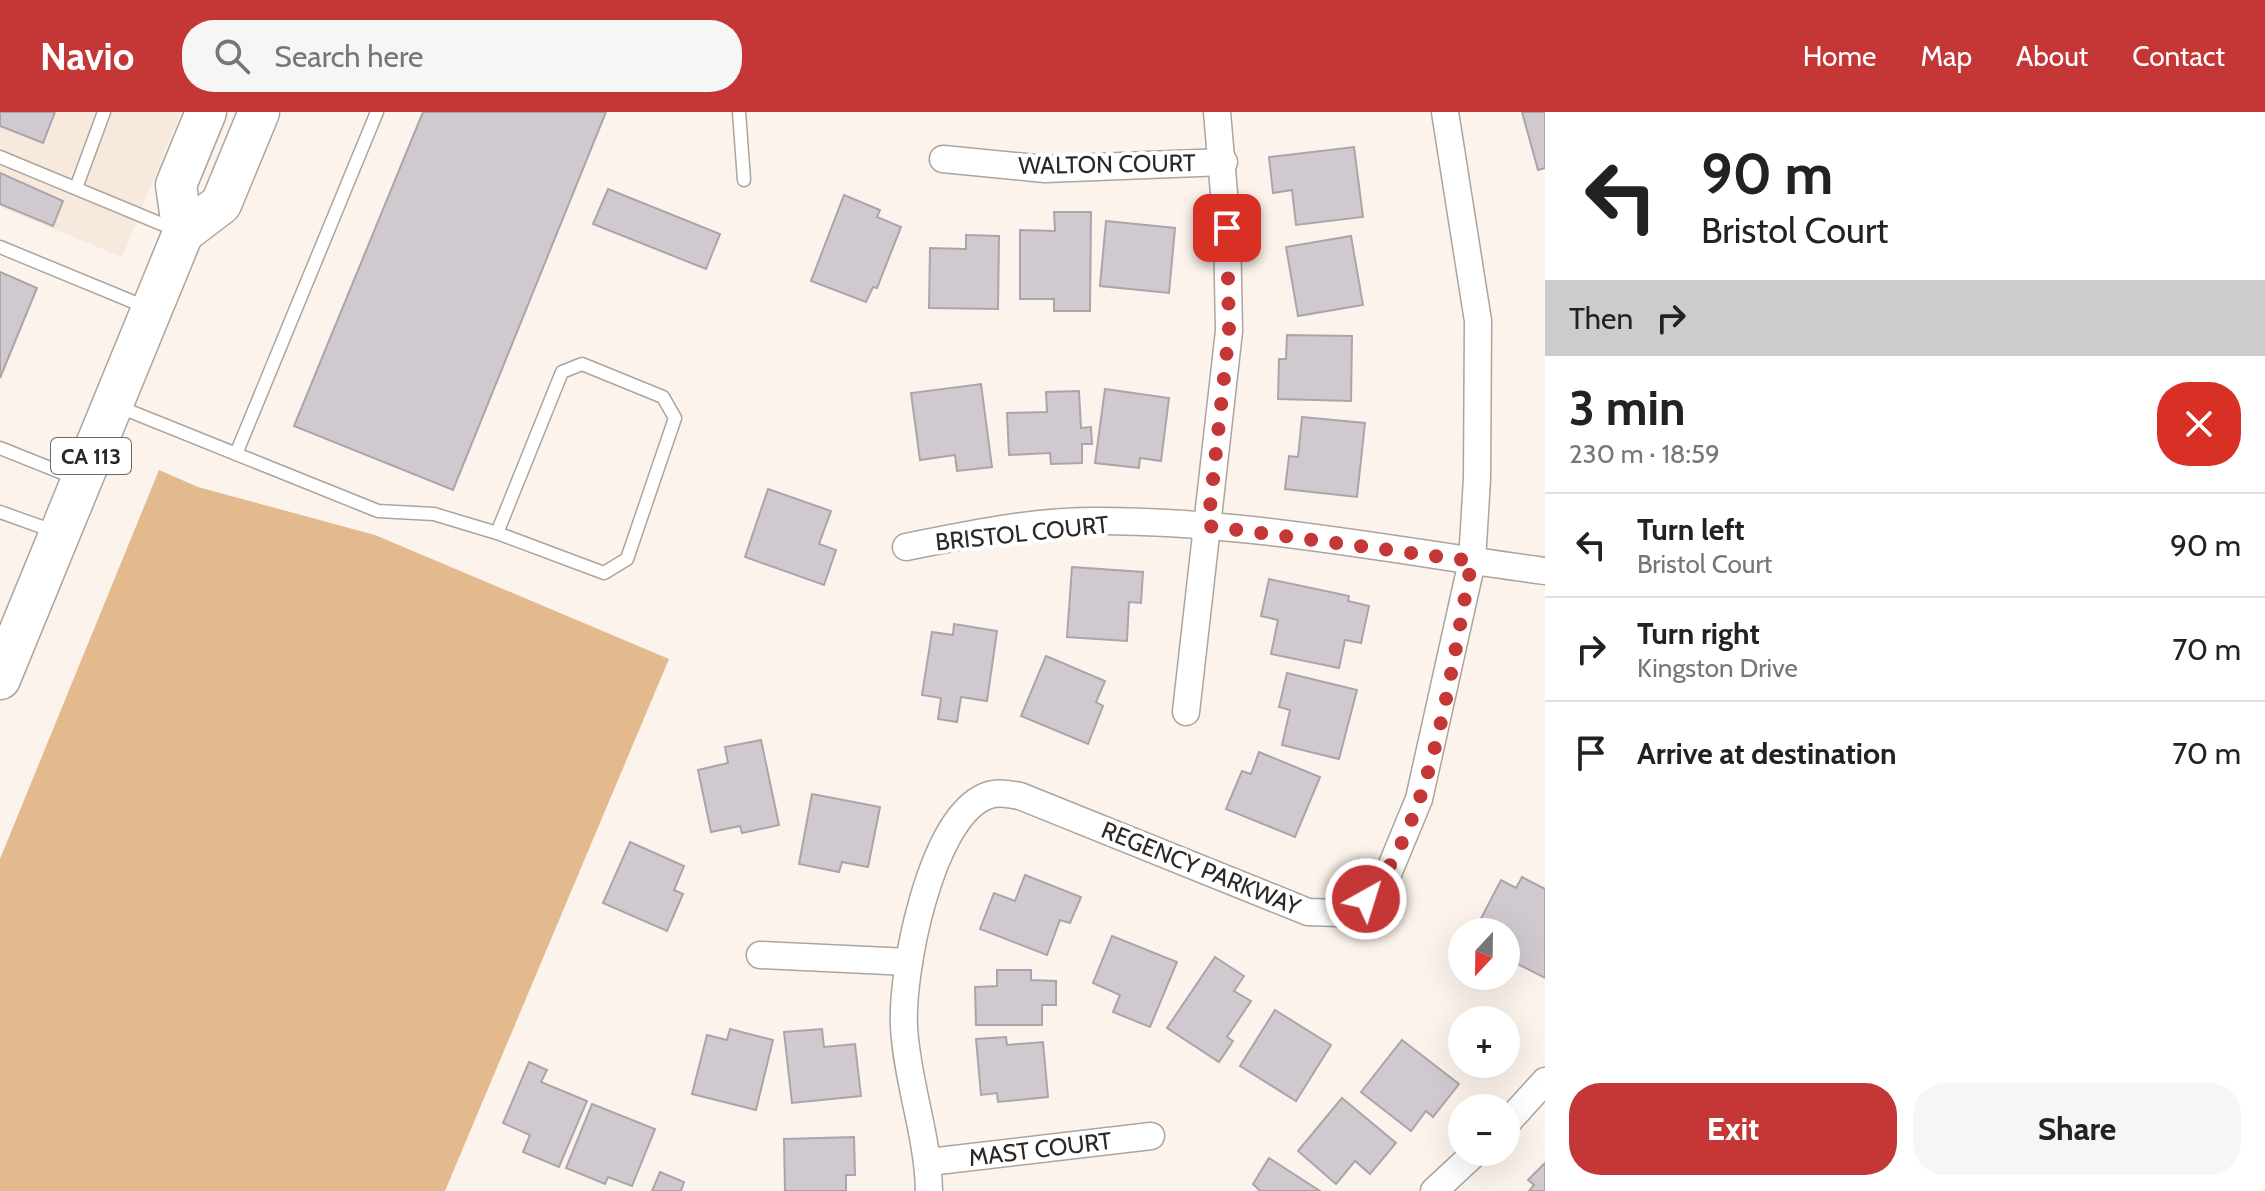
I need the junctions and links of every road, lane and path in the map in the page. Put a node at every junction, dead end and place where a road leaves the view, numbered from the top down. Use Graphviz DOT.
graph roads {
  1 [pos="104,112"];
  2 [pos="206,112"];
  3 [pos="259,112"];
  4 [pos="377,112"];
  5 [pos="739,112"];
  6 [pos="1217,112"];
  7 [pos="1445,112"];
  8 [pos="0,157"];
  9 [pos="943,159"];
  10 [pos="1224,162"];
  11 [pos="744,180"];
  12 [pos="76,188"];
  13 [pos="183,233"];
  14 [pos="0,247"];
  15 [pos="151,309"];
  16 [pos="112,404"];
  17 [pos="0,448"];
  18 [pos="236,454"];
  19 [pos="81,480"];
  20 [pos="0,512"];
  21 [pos="1208,526"];
  22 [pos="59,533"];
  23 [pos="497,533"];
  24 [pos="906,547"];
  25 [pos="1472,561"];
  26 [pos="1545,571"];
  27 [pos="0,679"];
  28 [pos="1186,712"];
  29 [pos="760,955"];
  30 [pos="909,962"];
  31 [pos="1545,1081"];
  32 [pos="1520,1109"];
  33 [pos="1151,1136"];
  34 [pos="929,1162"];
  35 [pos="1461,1166"];
  36 [pos="929,1191"];
  37 [pos="1434,1191"];
  1 -- 12 [label="lane"];
  2 -- 13 [label="main road"];
  3 -- 13 [label="main road, CA 113"];
  4 -- 18 [label="lane"];
  5 -- 11 [label="lane"];
  6 -- 10 [label="street"];
  7 -- 25 [label="street, REGENCY PARKWAY"];
  8 -- 12 [label="lane"];
  9 -- 10 [label="street, WALTON COURT"];
  10 -- 21 [label="street"];
  12 -- 13 [label="lane"];
  13 -- 15 [label="main road, CA 113"];
  14 -- 15 [label="lane"];
  15 -- 16 [label="main road, CA 113"];
  16 -- 18 [label="lane"];
  16 -- 19 [label="main road, CA 113"];
  17 -- 19 [label="lane"];
  18 -- 23 [label="lane"];
  19 -- 22 [label="main road, CA 113"];
  20 -- 22 [label="lane"];
  21 -- 24 [label="street, BRISTOL COURT"];
  21 -- 25 [label="street, BRISTOL COURT"];
  21 -- 28 [label="street"];
  22 -- 27 [label="main road, CA 113"];
  23 -- 23 [label="lane"];
  25 -- 26 [label="street, BRISTOL COURT"];
  25 -- 30 [label="street, REGENCY PARKWAY"];
  29 -- 30 [label="street"];
  30 -- 34 [label="street, REGENCY PARKWAY"];
  31 -- 32 [label="street"];
  33 -- 34 [label="street, MAST COURT"];
  34 -- 36 [label="street, REGENCY PARKWAY"];
  35 -- 37 [label="street"];
}
